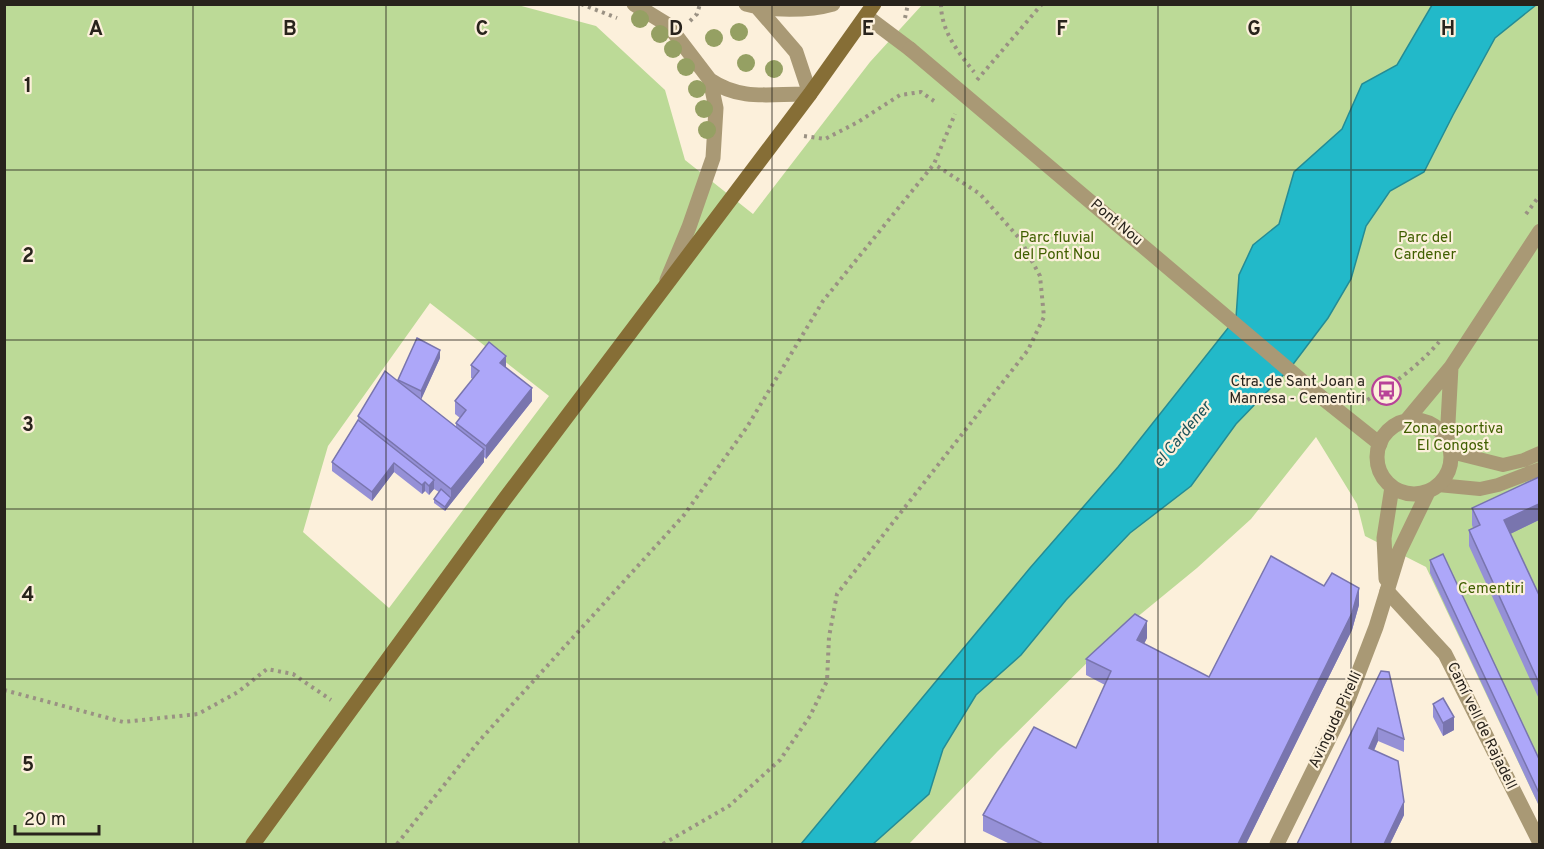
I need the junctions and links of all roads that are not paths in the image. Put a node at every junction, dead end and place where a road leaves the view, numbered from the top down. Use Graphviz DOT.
graph roads {
  1 [pos="634,4"];
  2 [pos="833,4"];
  3 [pos="752,6"];
  4 [pos="870,10"];
  5 [pos="710,80"];
  6 [pos="810,94"];
  7 [pos="1538,236"];
  8 [pos="663,289"];
  9 [pos="1451,367"];
  10 [pos="1406,422"];
  11 [pos="1380,444"];
  12 [pos="1449,446"];
  13 [pos="1539,453"];
  14 [pos="1539,470"];
  15 [pos="1392,487"];
  16 [pos="1433,489"];
  17 [pos="1387,591"];
  18 [pos="1539,843"];
  19 [pos="252,844"];
  20 [pos="1277,844"];
  1 -- 5 [label="street"];
  2 -- 3 [label="street"];
  3 -- 6 [label="street"];
  4 -- 6 [label="main road"];
  4 -- 11 [label="street, Pont Nou, bridge"];
  5 -- 6 [label="street"];
  5 -- 8 [label="street"];
  6 -- 8 [label="main road"];
  7 -- 9 [label="street"];
  8 -- 19 [label="main road"];
  9 -- 10 [label="street"];
  9 -- 12 [label="street"];
  10 -- 11 [label="street"];
  10 -- 12 [label="street"];
  11 -- 15 [label="street"];
  12 -- 13 [label="lane"];
  12 -- 16 [label="street"];
  14 -- 16 [label="lane"];
  15 -- 16 [label="street"];
  15 -- 17 [label="street, Avinguda Pirelli"];
  16 -- 17 [label="street, Avinguda Pirelli"];
  17 -- 18 [label="street, Camí vell de Rajadell"];
  17 -- 20 [label="street, Avinguda Pirelli"];
}
